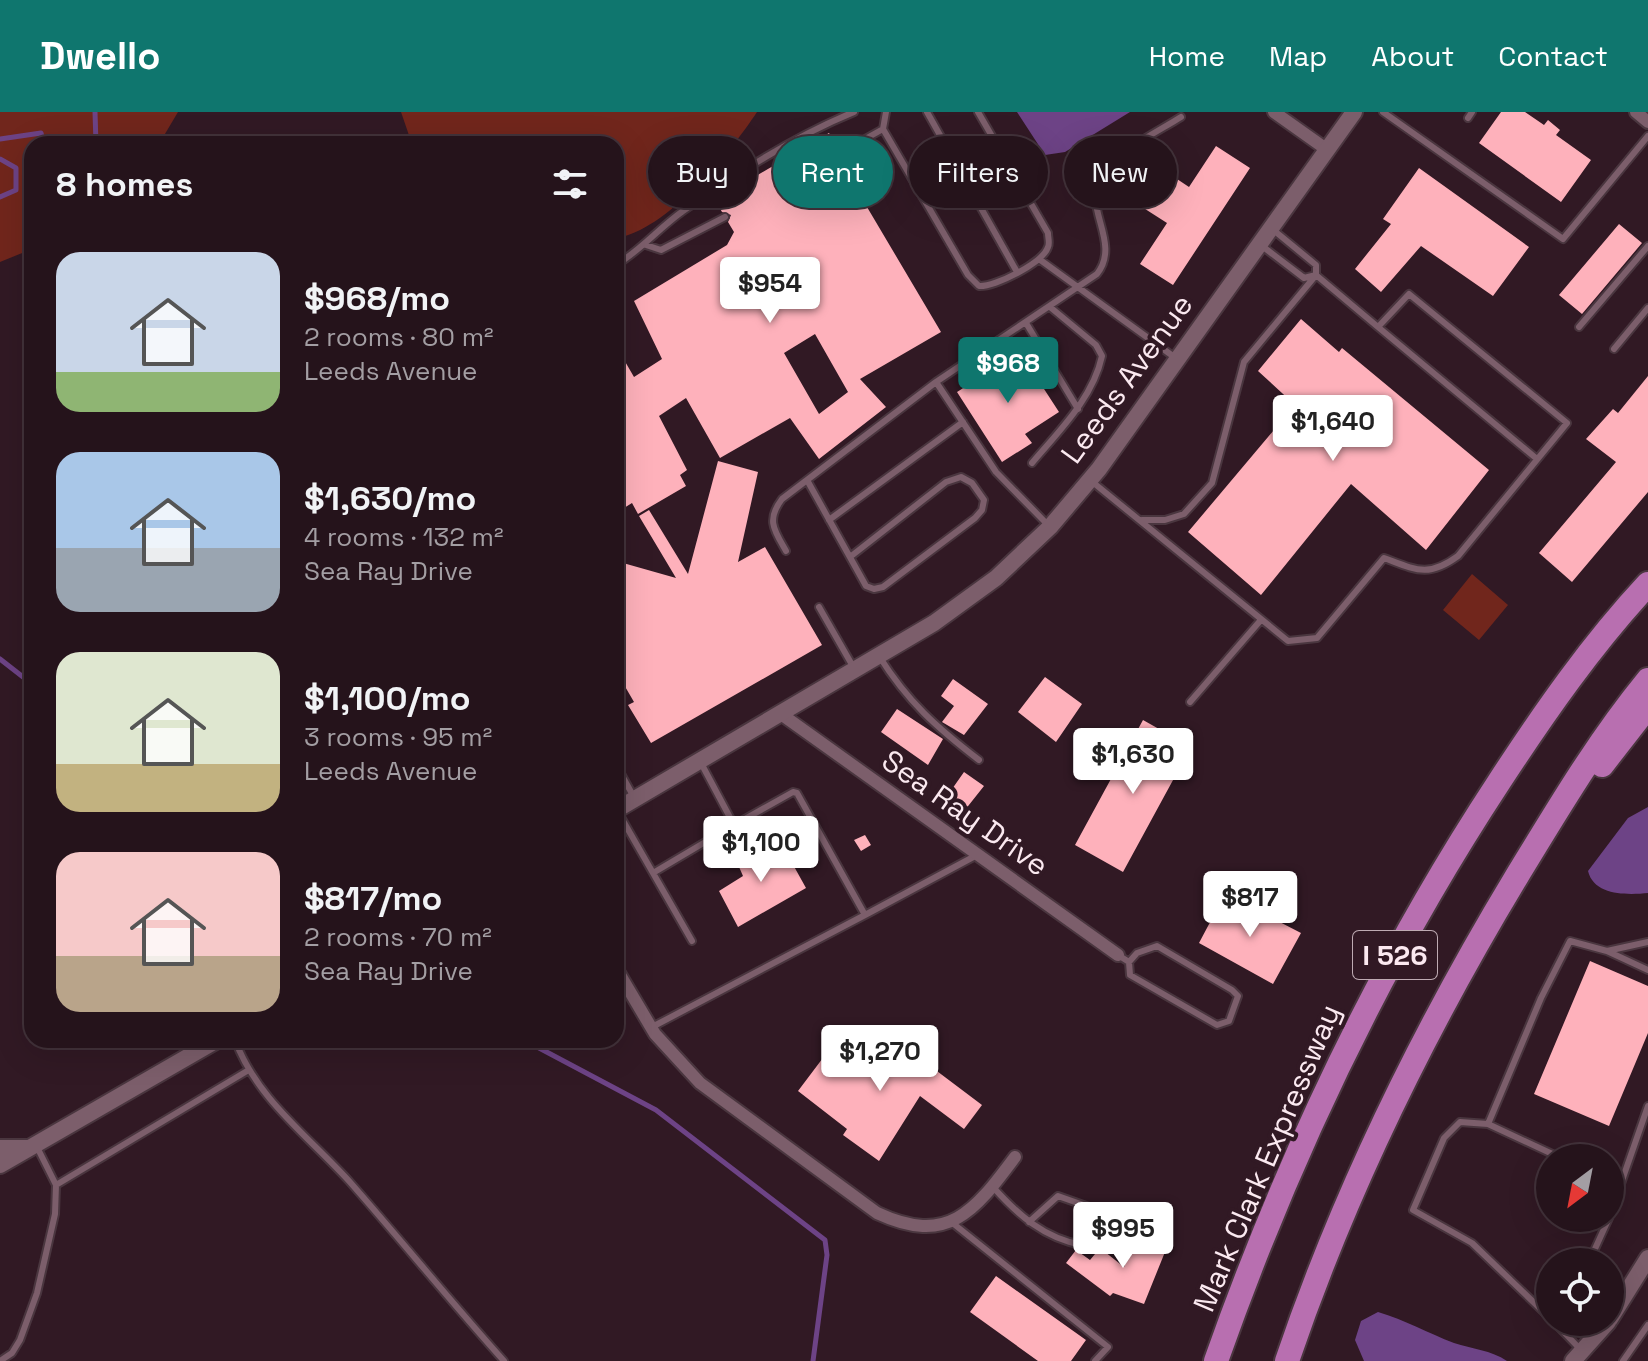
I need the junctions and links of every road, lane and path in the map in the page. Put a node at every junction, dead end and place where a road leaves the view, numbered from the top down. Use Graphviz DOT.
graph roads {
  1 [pos="854,112"];
  2 [pos="886,112"];
  3 [pos="927,112"];
  4 [pos="978,112"];
  5 [pos="1274,112"];
  6 [pos="1354,112"];
  7 [pos="1383,112"];
  8 [pos="1636,112"];
  9 [pos="1181,117"];
  10 [pos="1648,122"];
  11 [pos="883,129"];
  12 [pos="870,136"];
  13 [pos="1648,136"];
  14 [pos="1326,149"];
  15 [pos="725,217"];
  16 [pos="1271,228"];
  17 [pos="1259,243"];
  18 [pos="646,245"];
  19 [pos="1648,246"];
  20 [pos="1039,259"];
  21 [pos="624,260"];
  22 [pos="1017,272"];
  23 [pos="1316,275"];
  24 [pos="1079,288"];
  25 [pos="1050,307"];
  26 [pos="1648,308"];
  27 [pos="1026,323"];
  28 [pos="1378,327"];
  29 [pos="1579,327"];
  30 [pos="1614,349"];
  31 [pos="1177,359"];
  32 [pos="936,382"];
  33 [pos="1078,409"];
  34 [pos="963,422"];
  35 [pos="1537,459"];
  36 [pos="1032,463"];
  37 [pos="807,480"];
  38 [pos="1090,480"];
  39 [pos="829,520"];
  40 [pos="1142,520"];
  41 [pos="1050,527"];
  42 [pos="786,551"];
  43 [pos="850,557"];
  44 [pos="1647,585"];
  45 [pos="819,607"];
  46 [pos="1260,621"];
  47 [pos="879,656"];
  48 [pos="855,670"];
  49 [pos="1648,680"];
  50 [pos="1190,702"];
  51 [pos="1648,706"];
  52 [pos="781,714"];
  53 [pos="979,760"];
  54 [pos="700,761"];
  55 [pos="624,779"];
  56 [pos="635,799"];
  57 [pos="624,805"];
  58 [pos="624,824"];
  59 [pos="734,825"];
  60 [pos="977,855"];
  61 [pos="1528,857"];
  62 [pos="653,873"];
  63 [pos="865,915"];
  64 [pos="692,941"];
  65 [pos="1648,942"];
  66 [pos="1607,951"];
  67 [pos="1124,959"];
  68 [pos="1648,970"];
  69 [pos="624,981"];
  70 [pos="651,1027"];
  71 [pos="203,1048"];
  72 [pos="238,1048"];
  73 [pos="247,1071"];
  74 [pos="1648,1106"];
  75 [pos="1488,1124"];
  76 [pos="33,1146"];
  77 [pos="1536,1146"];
  78 [pos="0,1148"];
  79 [pos="1015,1157"];
  80 [pos="0,1165"];
  81 [pos="1624,1175"];
  82 [pos="56,1185"];
  83 [pos="993,1187"];
  84 [pos="950,1221"];
  85 [pos="1029,1222"];
  86 [pos="1648,1258"];
  87 [pos="1624,1297"];
  88 [pos="1536,1303"];
  89 [pos="1648,1325"];
  90 [pos="1565,1336"];
  91 [pos="1596,1336"];
  92 [pos="1578,1356"];
  93 [pos="0,1361"];
  94 [pos="504,1361"];
  95 [pos="1095,1361"];
  96 [pos="1216,1361"];
  97 [pos="1287,1361"];
  98 [pos="1623,1361"];
  1 -- 18 [label="lane"];
  2 -- 11 [label="lane"];
  3 -- 22 [label="lane"];
  4 -- 20 [label="lane"];
  5 -- 14 [label="street"];
  6 -- 14 [label="street, Leeds Avenue"];
  7 -- 13 [label="lane"];
  8 -- 10 [label="street"];
  9 -- 24 [label="lane"];
  11 -- 12 [label="lane"];
  11 -- 22 [label="lane"];
  14 -- 16 [label="street, Leeds Avenue"];
  15 -- 18 [label="lane"];
  16 -- 17 [label="street, Leeds Avenue"];
  16 -- 23 [label="lane"];
  17 -- 23 [label="lane"];
  17 -- 31 [label="street, Leeds Avenue"];
  18 -- 21 [label="lane"];
  19 -- 29 [label="lane"];
  20 -- 22 [label="lane"];
  20 -- 24 [label="lane"];
  23 -- 28 [label="lane"];
  23 -- 40 [label="lane"];
  24 -- 25 [label="lane"];
  24 -- 31 [label="lane"];
  25 -- 27 [label="lane"];
  25 -- 33 [label="lane"];
  26 -- 30 [label="lane"];
  27 -- 32 [label="lane"];
  27 -- 33 [label="lane"];
  28 -- 35 [label="lane"];
  28 -- 35 [label="lane"];
  31 -- 38 [label="street, Leeds Avenue"];
  32 -- 34 [label="lane"];
  32 -- 37 [label="lane"];
  33 -- 36 [label="lane"];
  34 -- 39 [label="lane"];
  34 -- 41 [label="lane"];
  35 -- 46 [label="lane"];
  37 -- 39 [label="lane"];
  37 -- 42 [label="lane"];
  38 -- 40 [label="lane"];
  38 -- 41 [label="street, Leeds Avenue"];
  39 -- 43 [label="lane"];
  40 -- 46 [label="lane"];
  41 -- 47 [label="street, Leeds Avenue"];
  43 -- 43 [label="lane"];
  44 -- 96 [label="highway, Mark Clark Expressway / I 526"];
  45 -- 48 [label="lane"];
  46 -- 50 [label="lane"];
  47 -- 48 [label="street, Leeds Avenue"];
  47 -- 53 [label="lane"];
  48 -- 52 [label="street, Leeds Avenue"];
  49 -- 61 [label="highway, I 526"];
  51 -- 61 [label="highway"];
  52 -- 54 [label="street, Leeds Avenue"];
  52 -- 60 [label="street, Sea Ray Drive"];
  54 -- 56 [label="street, Leeds Avenue"];
  54 -- 59 [label="lane"];
  55 -- 56 [label="lane"];
  56 -- 57 [label="street, Leeds Avenue"];
  58 -- 62 [label="lane"];
  59 -- 62 [label="lane"];
  59 -- 63 [label="lane"];
  60 -- 63 [label="lane"];
  60 -- 67 [label="street, Sea Ray Drive"];
  61 -- 97 [label="highway, I 526"];
  62 -- 64 [label="lane"];
  63 -- 70 [label="lane"];
  65 -- 66 [label="lane"];
  66 -- 68 [label="lane"];
  66 -- 75 [label="lane"];
  67 -- 67 [label="lane"];
  69 -- 70 [label="street"];
  70 -- 84 [label="street"];
  71 -- 76 [label="street"];
  72 -- 73 [label="lane"];
  73 -- 82 [label="lane"];
  73 -- 94 [label="lane"];
  74 -- 81 [label="lane"];
  75 -- 77 [label="lane"];
  75 -- 88 [label="lane"];
  76 -- 78 [label="street"];
  76 -- 80 [label="street"];
  76 -- 82 [label="lane"];
  79 -- 83 [label="street"];
  82 -- 93 [label="lane"];
  83 -- 84 [label="street"];
  83 -- 85 [label="lane"];
  84 -- 95 [label="lane"];
  85 -- 85 [label="lane"];
  86 -- 87 [label="street"];
  89 -- 98 [label="lane"];
  90 -- 92 [label="lane"];
  91 -- 92 [label="street"];
}
